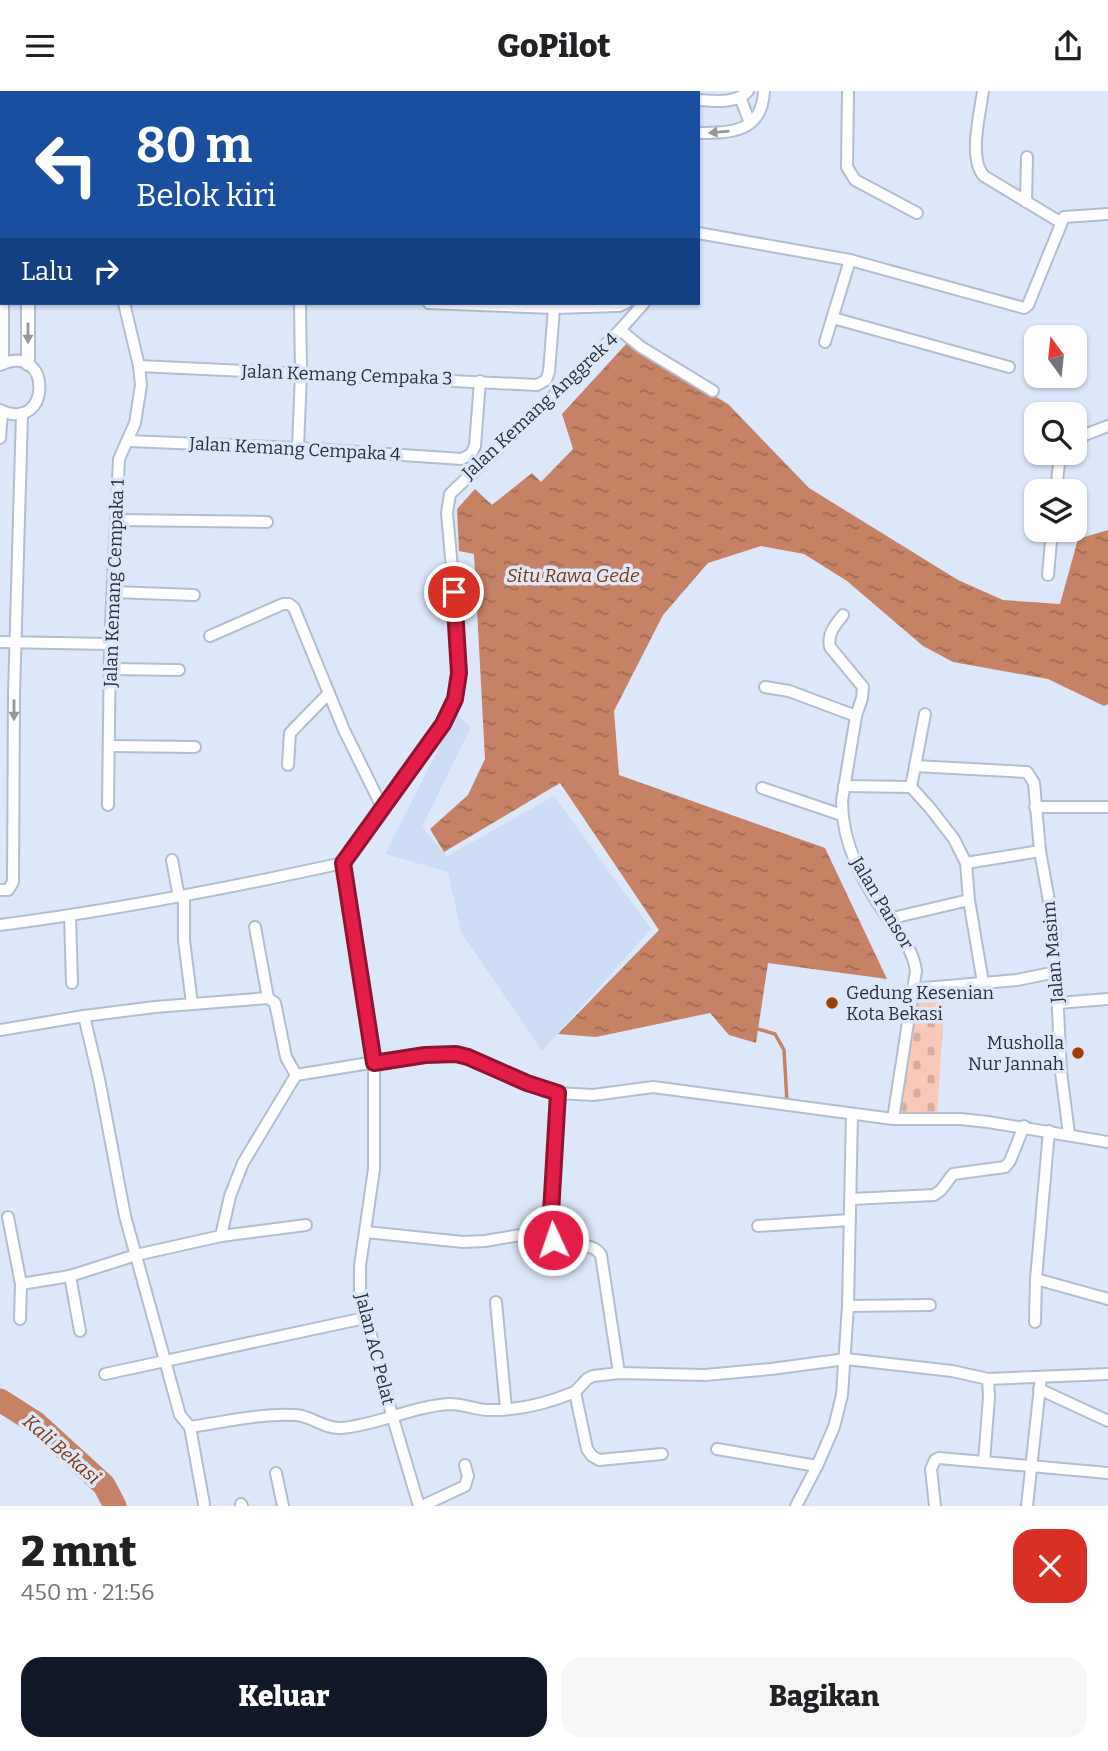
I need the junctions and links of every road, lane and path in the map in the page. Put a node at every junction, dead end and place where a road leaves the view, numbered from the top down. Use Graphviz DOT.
graph roads {
  1 [pos="764,91"];
  2 [pos="848,91"];
  3 [pos="983,91"];
  4 [pos="744,94"];
  5 [pos="700,100"];
  6 [pos="750,123"];
  7 [pos="700,133"];
  8 [pos="1027,157"];
  9 [pos="1026,202"];
  10 [pos="917,213"];
  11 [pos="1108,214"];
  12 [pos="1060,222"];
  13 [pos="700,233"];
  14 [pos="850,260"];
  15 [pos="1,305"];
  16 [pos="28,305"];
  17 [pos="124,305"];
  18 [pos="300,305"];
  19 [pos="479,305"];
  20 [pos="605,305"];
  21 [pos="642,305"];
  22 [pos="554,308"];
  23 [pos="833,318"];
  24 [pos="620,330"];
  25 [pos="825,342"];
  26 [pos="1,364"];
  27 [pos="28,364"];
  28 [pos="139,366"];
  29 [pos="1009,367"];
  30 [pos="301,373"];
  31 [pos="480,381"];
  32 [pos="713,391"];
  33 [pos="1,410"];
  34 [pos="22,412"];
  35 [pos="1108,426"];
  36 [pos="1087,434"];
  37 [pos="0,438"];
  38 [pos="128,442"];
  39 [pos="298,448"];
  40 [pos="117,520"];
  41 [pos="267,522"];
  42 [pos="1051,542"];
  43 [pos="1048,575"];
  44 [pos="113,592"];
  45 [pos="194,594"];
  46 [pos="843,615"];
  47 [pos="209,636"];
  48 [pos="0,642"];
  49 [pos="16,642"];
  50 [pos="110,644"];
  51 [pos="110,669"];
  52 [pos="179,670"];
  53 [pos="765,687"];
  54 [pos="329,693"];
  55 [pos="925,715"];
  56 [pos="856,716"];
  57 [pos="109,746"];
  58 [pos="195,747"];
  59 [pos="288,765"];
  60 [pos="915,766"];
  61 [pos="844,786"];
  62 [pos="911,787"];
  63 [pos="762,788"];
  64 [pos="108,805"];
  65 [pos="382,807"];
  66 [pos="1035,807"];
  67 [pos="1108,807"];
  68 [pos="842,815"];
  69 [pos="1040,851"];
  70 [pos="172,860"];
  71 [pos="343,863"];
  72 [pos="966,863"];
  73 [pos="0,890"];
  74 [pos="181,897"];
  75 [pos="969,900"];
  76 [pos="70,916"];
  77 [pos="888,919"];
  78 [pos="0,925"];
  79 [pos="255,927"];
  80 [pos="1056,972"];
  81 [pos="72,983"];
  82 [pos="983,983"];
  83 [pos="913,989"];
  84 [pos="268,998"];
  85 [pos="1108,999"];
  86 [pos="1058,1003"];
  87 [pos="192,1004"];
  88 [pos="84,1016"];
  89 [pos="0,1030"];
  90 [pos="374,1063"];
  91 [pos="296,1075"];
  92 [pos="558,1093"];
  93 [pos="852,1114"];
  94 [pos="893,1119"];
  95 [pos="1024,1126"];
  96 [pos="1049,1131"];
  97 [pos="1069,1134"];
  98 [pos="1108,1142"];
  99 [pos="851,1199"];
  100 [pos="8,1217"];
  101 [pos="850,1220"];
  102 [pos="306,1225"];
  103 [pos="758,1226"];
  104 [pos="550,1230"];
  105 [pos="366,1232"];
  106 [pos="221,1236"];
  107 [pos="136,1255"];
  108 [pos="71,1276"];
  109 [pos="1036,1279"];
  110 [pos="22,1284"];
  111 [pos="1108,1299"];
  112 [pos="496,1302"];
  113 [pos="930,1305"];
  114 [pos="848,1306"];
  115 [pos="365,1318"];
  116 [pos="20,1319"];
  117 [pos="1035,1322"];
  118 [pos="80,1331"];
  119 [pos="846,1359"];
  120 [pos="167,1362"];
  121 [pos="618,1373"];
  122 [pos="105,1374"];
  123 [pos="1108,1374"];
  124 [pos="1041,1377"];
  125 [pos="988,1379"];
  126 [pos="1039,1389"];
  127 [pos="575,1392"];
  128 [pos="506,1408"];
  129 [pos="392,1415"];
  130 [pos="1108,1421"];
  131 [pos="190,1427"];
  132 [pos="717,1449"];
  133 [pos="662,1454"];
  134 [pos="984,1462"];
  135 [pos="465,1465"];
  136 [pos="817,1466"];
  137 [pos="1032,1468"];
  138 [pos="276,1473"];
  139 [pos="1108,1473"];
  140 [pos="204,1504"];
  141 [pos="283,1506"];
  142 [pos="421,1506"];
  143 [pos="796,1506"];
  144 [pos="935,1506"];
  145 [pos="1027,1506"];
  1 -- 6 [label="street"];
  2 -- 10 [label="street"];
  3 -- 9 [label="street"];
  4 -- 5 [label="street"];
  4 -- 6 [label="street"];
  6 -- 7 [label="street, one-way"];
  8 -- 9 [label="street"];
  9 -- 12 [label="street"];
  11 -- 12 [label="street"];
  12 -- 14 [label="street"];
  13 -- 14 [label="street"];
  14 -- 23 [label="street"];
  15 -- 26 [label="street"];
  16 -- 27 [label="street, one-way"];
  17 -- 28 [label="street, Jalan Kemang Cempaka 1"];
  18 -- 30 [label="street"];
  19 -- 22 [label="street"];
  20 -- 22 [label="street"];
  21 -- 24 [label="street, Jalan Kemang Anggrek 4"];
  22 -- 31 [label="street, Jalan Kemang Cempaka 3"];
  23 -- 25 [label="street"];
  23 -- 29 [label="street"];
  24 -- 32 [label="street"];
  24 -- 65 [label="street, Jalan Kemang Anggrek 4"];
  26 -- 27 [label="street"];
  27 -- 34 [label="street"];
  28 -- 30 [label="street, Jalan Kemang Cempaka 3"];
  28 -- 38 [label="street, Jalan Kemang Cempaka 1"];
  30 -- 31 [label="street, Jalan Kemang Cempaka 3"];
  30 -- 39 [label="street"];
  31 -- 39 [label="street, Jalan Kemang Cempaka 4"];
  33 -- 34 [label="street"];
  33 -- 37 [label="street"];
  34 -- 49 [label="street"];
  35 -- 36 [label="street"];
  38 -- 39 [label="street, Jalan Kemang Cempaka 4"];
  38 -- 40 [label="street, Jalan Kemang Cempaka 1"];
  40 -- 41 [label="street"];
  40 -- 44 [label="street, Jalan Kemang Cempaka 1"];
  42 -- 43 [label="street"];
  44 -- 45 [label="street"];
  44 -- 50 [label="street, Jalan Kemang Cempaka 1"];
  46 -- 56 [label="street, Jalan Pansor"];
  47 -- 54 [label="street"];
  48 -- 49 [label="street"];
  49 -- 50 [label="street"];
  49 -- 73 [label="street, one-way"];
  50 -- 51 [label="street, Jalan Kemang Cempaka 1"];
  51 -- 52 [label="street"];
  51 -- 57 [label="street, Jalan Kemang Cempaka 1"];
  53 -- 56 [label="street"];
  54 -- 59 [label="street"];
  54 -- 65 [label="street"];
  55 -- 60 [label="street"];
  56 -- 61 [label="street, Jalan Pansor"];
  57 -- 58 [label="street"];
  57 -- 64 [label="street, Jalan Kemang Cempaka 1"];
  60 -- 62 [label="street"];
  60 -- 66 [label="street, Jalan Masim"];
  61 -- 62 [label="street"];
  61 -- 68 [label="street, Jalan Pansor"];
  62 -- 72 [label="street"];
  63 -- 68 [label="street"];
  65 -- 71 [label="street, Jalan Kemang Anggrek 4"];
  66 -- 67 [label="street"];
  66 -- 69 [label="street, Jalan Masim"];
  68 -- 77 [label="street, Jalan Pansor"];
  69 -- 72 [label="street"];
  69 -- 80 [label="street, Jalan Masim"];
  70 -- 74 [label="street"];
  71 -- 74 [label="street"];
  71 -- 90 [label="street"];
  72 -- 75 [label="street"];
  74 -- 76 [label="street"];
  74 -- 87 [label="street"];
  75 -- 77 [label="street"];
  75 -- 82 [label="street"];
  76 -- 78 [label="street"];
  76 -- 81 [label="street"];
  77 -- 83 [label="street, Jalan Pansor"];
  79 -- 84 [label="street"];
  80 -- 82 [label="street"];
  80 -- 86 [label="street, Jalan Masim"];
  82 -- 83 [label="street"];
  83 -- 94 [label="street, Jalan Pansor"];
  84 -- 87 [label="street"];
  84 -- 91 [label="street"];
  85 -- 86 [label="street"];
  86 -- 97 [label="street, Jalan Masim"];
  87 -- 88 [label="street"];
  88 -- 89 [label="street"];
  88 -- 107 [label="street"];
  90 -- 91 [label="street"];
  90 -- 92 [label="street"];
  90 -- 105 [label="street, Jalan AC Pelat"];
  91 -- 106 [label="street"];
  92 -- 93 [label="street"];
  92 -- 104 [label="street"];
  93 -- 94 [label="street"];
  93 -- 99 [label="street"];
  94 -- 95 [label="street"];
  95 -- 96 [label="street"];
  95 -- 99 [label="street"];
  96 -- 97 [label="street"];
  96 -- 109 [label="street"];
  97 -- 98 [label="street"];
  99 -- 101 [label="street"];
  100 -- 110 [label="street"];
  101 -- 103 [label="street"];
  101 -- 114 [label="street"];
  102 -- 106 [label="street"];
  104 -- 105 [label="street"];
  104 -- 121 [label="street"];
  105 -- 115 [label="street, Jalan AC Pelat"];
  106 -- 107 [label="street"];
  107 -- 108 [label="street"];
  107 -- 120 [label="street"];
  108 -- 110 [label="street"];
  108 -- 118 [label="street"];
  109 -- 111 [label="street"];
  109 -- 117 [label="street"];
  110 -- 116 [label="street"];
  112 -- 128 [label="street"];
  113 -- 114 [label="street"];
  114 -- 119 [label="street"];
  115 -- 120 [label="street"];
  115 -- 129 [label="street, Jalan AC Pelat"];
  119 -- 121 [label="street"];
  119 -- 125 [label="street"];
  119 -- 136 [label="street"];
  120 -- 122 [label="street"];
  120 -- 131 [label="street"];
  121 -- 127 [label="street"];
  123 -- 124 [label="street"];
  124 -- 125 [label="street"];
  124 -- 126 [label="street"];
  125 -- 134 [label="street"];
  126 -- 130 [label="street"];
  126 -- 137 [label="street"];
  127 -- 128 [label="street"];
  127 -- 133 [label="street"];
  128 -- 129 [label="street"];
  129 -- 131 [label="street"];
  129 -- 142 [label="street, Jalan AC Pelat"];
  131 -- 140 [label="street"];
  132 -- 136 [label="street"];
  134 -- 137 [label="street"];
  134 -- 144 [label="street"];
  135 -- 142 [label="street"];
  136 -- 143 [label="street"];
  137 -- 139 [label="street"];
  137 -- 145 [label="street"];
  138 -- 141 [label="street"];
}
